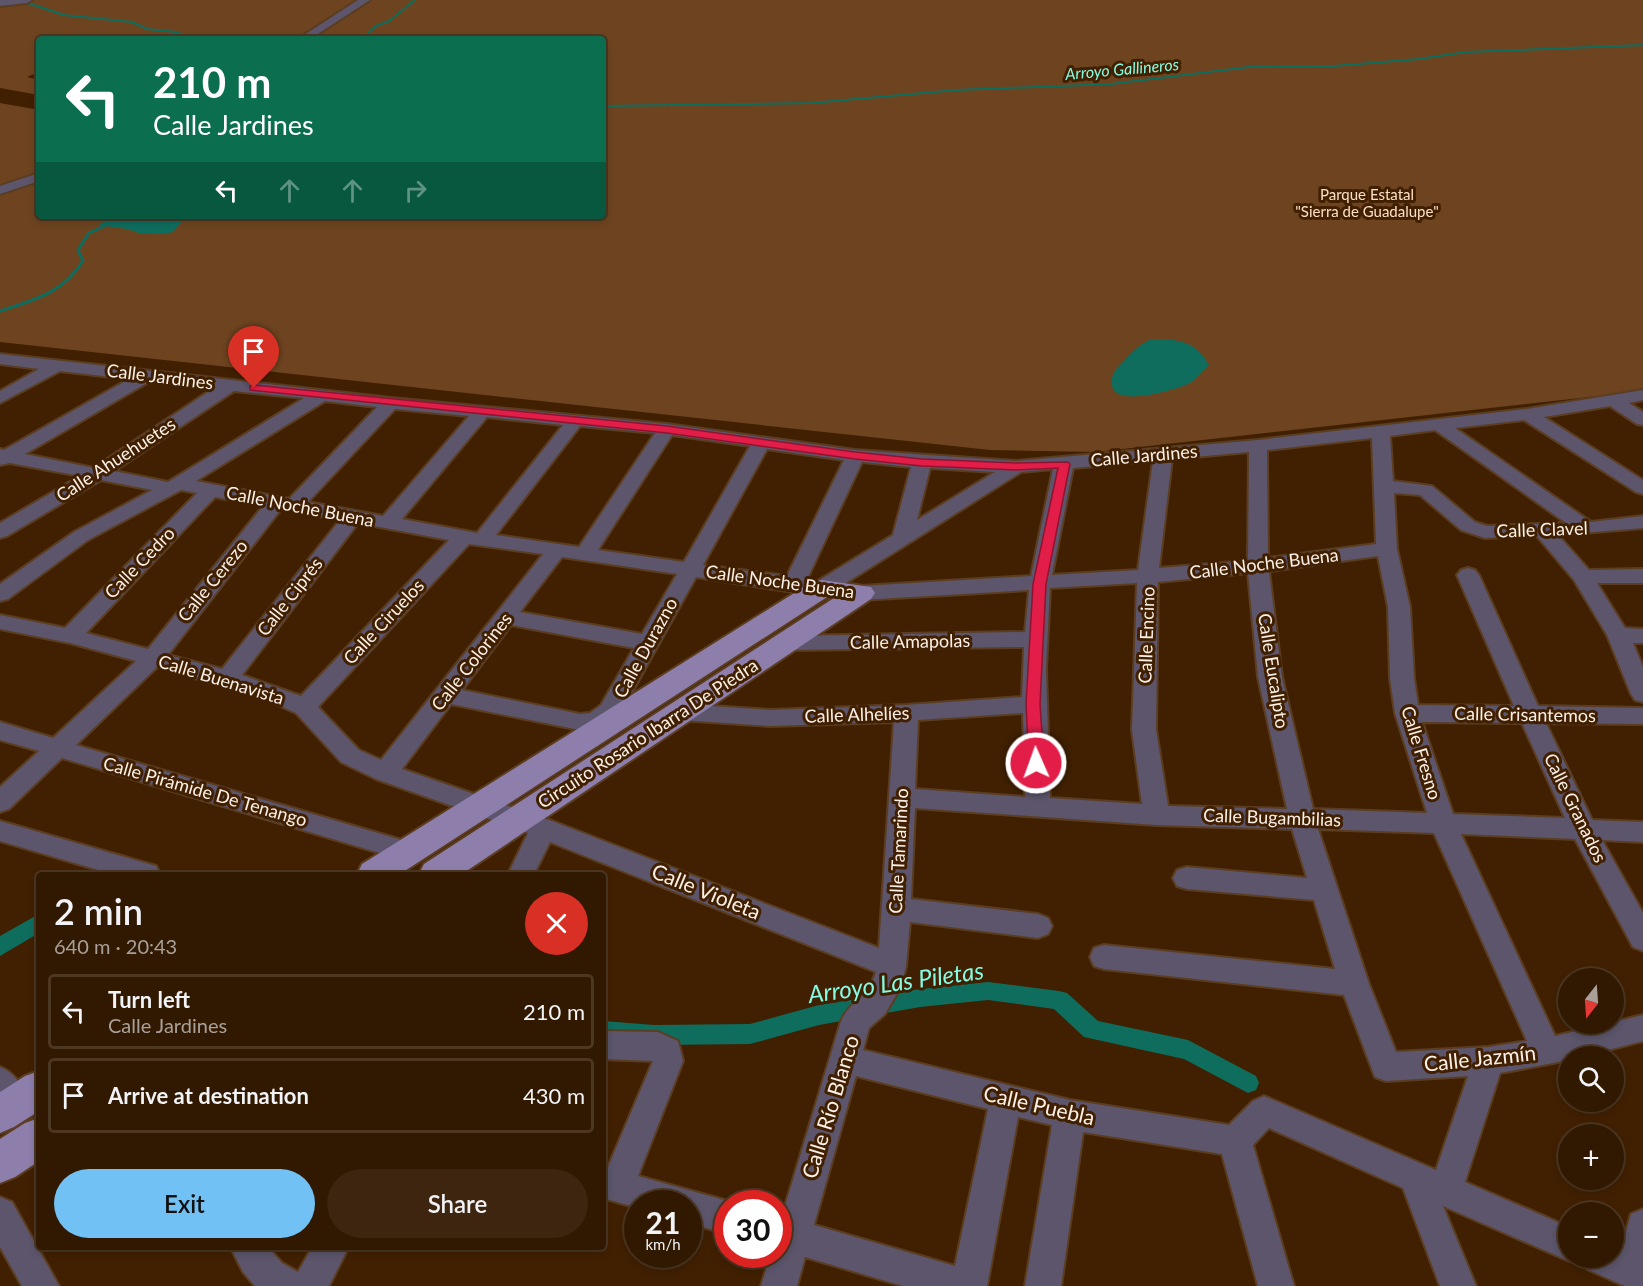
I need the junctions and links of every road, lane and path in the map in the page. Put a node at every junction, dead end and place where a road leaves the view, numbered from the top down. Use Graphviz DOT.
graph roads {
  1 [pos="27,0"];
  2 [pos="365,0"];
  3 [pos="0,3"];
  4 [pos="308,36"];
  5 [pos="36,178"];
  6 [pos="0,190"];
  7 [pos="0,359"];
  8 [pos="58,365"];
  9 [pos="148,375"];
  10 [pos="231,385"];
  11 [pos="321,395"];
  12 [pos="1643,395"];
  13 [pos="0,398"];
  14 [pos="1613,400"];
  15 [pos="391,403"];
  16 [pos="483,411"];
  17 [pos="1527,414"];
  18 [pos="1643,420"];
  19 [pos="575,421"];
  20 [pos="1439,425"];
  21 [pos="667,429"];
  22 [pos="1382,432"];
  23 [pos="761,443"];
  24 [pos="1258,446"];
  25 [pos="1163,455"];
  26 [pos="855,456"];
  27 [pos="2,458"];
  28 [pos="922,462"];
  29 [pos="1064,464"];
  30 [pos="1016,467"];
  31 [pos="96,475"];
  32 [pos="1383,486"];
  33 [pos="174,487"];
  34 [pos="1643,488"];
  35 [pos="210,490"];
  36 [pos="284,504"];
  37 [pos="353,517"];
  38 [pos="1643,522"];
  39 [pos="387,524"];
  40 [pos="1587,528"];
  41 [pos="1543,530"];
  42 [pos="0,532"];
  43 [pos="903,536"];
  44 [pos="473,537"];
  45 [pos="1388,549"];
  46 [pos="557,550"];
  47 [pos="585,554"];
  48 [pos="1258,566"];
  49 [pos="689,570"];
  50 [pos="1468,575"];
  51 [pos="1149,576"];
  52 [pos="1643,576"];
  53 [pos="1583,577"];
  54 [pos="1040,584"];
  55 [pos="808,586"];
  56 [pos="861,593"];
  57 [pos="0,594"];
  58 [pos="507,617"];
  59 [pos="0,622"];
  60 [pos="1618,635"];
  61 [pos="70,636"];
  62 [pos="1643,636"];
  63 [pos="1035,639"];
  64 [pos="650,643"];
  65 [pos="786,643"];
  66 [pos="152,659"];
  67 [pos="227,678"];
  68 [pos="1643,694"];
  69 [pos="447,695"];
  70 [pos="1033,704"];
  71 [pos="304,707"];
  72 [pos="681,712"];
  73 [pos="906,713"];
  74 [pos="1407,713"];
  75 [pos="1530,715"];
  76 [pos="1643,716"];
  77 [pos="0,731"];
  78 [pos="57,748"];
  79 [pos="385,773"];
  80 [pos="901,798"];
  81 [pos="0,802"];
  82 [pos="481,807"];
  83 [pos="1038,808"];
  84 [pos="1156,815"];
  85 [pos="1302,820"];
  86 [pos="1443,823"];
  87 [pos="532,824"];
  88 [pos="0,831"];
  89 [pos="1584,831"];
  90 [pos="1643,832"];
  91 [pos="410,852"];
  92 [pos="139,872"];
  93 [pos="377,872"];
  94 [pos="440,872"];
  95 [pos="521,872"];
  96 [pos="1186,878"];
  97 [pos="1324,891"];
  98 [pos="897,909"];
  99 [pos="1038,926"];
  100 [pos="1643,939"];
  101 [pos="1104,957"];
  102 [pos="889,977"];
  103 [pos="1354,984"];
  104 [pos="1643,1028"];
  105 [pos="606,1045"];
  106 [pos="1547,1052"];
  107 [pos="844,1059"];
  108 [pos="1488,1061"];
  109 [pos="1386,1067"];
  110 [pos="1006,1099"];
  111 [pos="1070,1115"];
  112 [pos="36,1139"];
  113 [pos="1235,1141"];
  114 [pos="0,1163"];
  115 [pos="1415,1177"];
  116 [pos="610,1184"];
  117 [pos="631,1190"];
  118 [pos="1446,1191"];
  119 [pos="0,1214"];
  120 [pos="792,1216"];
  121 [pos="1643,1226"];
  122 [pos="792,1236"];
  123 [pos="1558,1239"];
  124 [pos="249,1250"];
  125 [pos="330,1250"];
  126 [pos="781,1268"];
  127 [pos="1624,1268"];
  128 [pos="1638,1274"];
  129 [pos="41,1286"];
  130 [pos="289,1286"];
  131 [pos="310,1286"];
  132 [pos="779,1286"];
  133 [pos="963,1286"];
  134 [pos="969,1286"];
  135 [pos="1043,1286"];
  136 [pos="1276,1286"];
  137 [pos="1458,1286"];
  1 -- 3 [label="street"];
  2 -- 4 [label="street"];
  5 -- 6 [label="street"];
  7 -- 8 [label="street, Calle Jardines"];
  8 -- 9 [label="street, Calle Jardines"];
  8 -- 13 [label="street"];
  9 -- 10 [label="street, Calle Jardines"];
  9 -- 27 [label="street"];
  10 -- 11 [label="street, Calle Jardines"];
  10 -- 31 [label="street, Calle Ahuehuetes"];
  11 -- 15 [label="street, Calle Jardines"];
  11 -- 33 [label="street"];
  12 -- 14 [label="street, Calle Jardines"];
  14 -- 17 [label="street, Calle Jardines"];
  14 -- 18 [label="street"];
  15 -- 16 [label="street, Calle Jardines"];
  15 -- 36 [label="street, Calle Cerezo"];
  16 -- 19 [label="street, Calle Jardines"];
  16 -- 39 [label="street"];
  17 -- 20 [label="street, Calle Jardines"];
  17 -- 34 [label="street"];
  19 -- 21 [label="street, Calle Jardines"];
  19 -- 44 [label="street, Calle Ciruelos"];
  20 -- 22 [label="street, Calle Jardines"];
  20 -- 40 [label="street"];
  21 -- 23 [label="street, Calle Jardines"];
  21 -- 47 [label="street"];
  22 -- 24 [label="street, Calle Jardines"];
  22 -- 32 [label="street, Calle Fresno"];
  23 -- 26 [label="street, Calle Jardines"];
  23 -- 49 [label="street, Calle Durazno"];
  24 -- 25 [label="street, Calle Jardines"];
  24 -- 48 [label="street, Calle Eucalipto"];
  25 -- 29 [label="street, Calle Jardines"];
  25 -- 51 [label="street, Calle Encino"];
  26 -- 28 [label="street, Calle Jardines"];
  26 -- 55 [label="street"];
  27 -- 31 [label="street, Calle Noche Buena"];
  28 -- 30 [label="street, Calle Jardines"];
  28 -- 43 [label="street"];
  29 -- 30 [label="street, Calle Jardines"];
  29 -- 54 [label="street"];
  30 -- 43 [label="street"];
  31 -- 33 [label="street, Calle Noche Buena"];
  31 -- 42 [label="street, Calle Ahuehuetes"];
  32 -- 41 [label="street, Calle Clavel"];
  32 -- 45 [label="street, Calle Fresno"];
  33 -- 35 [label="street, Calle Noche Buena"];
  33 -- 57 [label="street"];
  35 -- 36 [label="street, Calle Noche Buena"];
  35 -- 61 [label="street, Calle Cedro"];
  36 -- 37 [label="street, Calle Noche Buena"];
  36 -- 66 [label="street, Calle Cerezo"];
  37 -- 39 [label="street, Calle Noche Buena"];
  37 -- 67 [label="street, Calle Ciprés"];
  38 -- 40 [label="street, Calle Clavel"];
  39 -- 44 [label="street, Calle Noche Buena"];
  40 -- 41 [label="street, Calle Clavel"];
  41 -- 53 [label="street"];
  43 -- 55 [label="street"];
  44 -- 46 [label="street, Calle Noche Buena"];
  44 -- 71 [label="street, Calle Ciruelos"];
  45 -- 48 [label="street, Calle Noche Buena"];
  45 -- 74 [label="street, Calle Fresno"];
  46 -- 47 [label="street, Calle Noche Buena"];
  46 -- 58 [label="street, Calle Colorines"];
  47 -- 49 [label="street, Calle Noche Buena"];
  48 -- 51 [label="street, Calle Noche Buena"];
  48 -- 85 [label="street, Calle Eucalipto"];
  49 -- 55 [label="street, Calle Noche Buena"];
  49 -- 64 [label="street, Calle Durazno"];
  50 -- 75 [label="street, Calle Granados"];
  51 -- 54 [label="street, Calle Noche Buena"];
  51 -- 84 [label="street, Calle Encino"];
  52 -- 53 [label="street"];
  53 -- 60 [label="street"];
  54 -- 56 [label="street, Calle Noche Buena"];
  54 -- 63 [label="street"];
  55 -- 56 [label="main road, Calle Noche Buena"];
  55 -- 82 [label="main road"];
  56 -- 65 [label="main road, Circuito Rosario Ibarra De Piedra"];
  58 -- 64 [label="street"];
  58 -- 69 [label="street, Calle Colorines"];
  59 -- 61 [label="street, Calle Buenavista"];
  60 -- 62 [label="street"];
  60 -- 68 [label="street"];
  61 -- 66 [label="street, Calle Buenavista"];
  63 -- 65 [label="street, Calle Amapolas"];
  63 -- 70 [label="street"];
  64 -- 69 [label="street, Calle Durazno"];
  65 -- 72 [label="main road, Circuito Rosario Ibarra De Piedra"];
  66 -- 67 [label="street, Calle Buenavista"];
  66 -- 78 [label="street, Calle Cerezo"];
  67 -- 71 [label="street, Calle Buenavista"];
  69 -- 79 [label="street, Calle Colorines"];
  70 -- 73 [label="street, Calle Alhelíes"];
  70 -- 83 [label="street"];
  71 -- 79 [label="street, Calle Buenavista"];
  72 -- 73 [label="street, Calle Alhelíes"];
  72 -- 87 [label="main road, Circuito Rosario Ibarra De Piedra"];
  73 -- 80 [label="street, Calle Tamarindo"];
  74 -- 75 [label="street, Calle Crisantemos"];
  74 -- 86 [label="street, Calle Fresno"];
  75 -- 76 [label="street, Calle Crisantemos"];
  75 -- 89 [label="street, Calle Granados"];
  77 -- 78 [label="street, Calle Pirámide De Tenango"];
  78 -- 81 [label="street, Calle Cerezo"];
  78 -- 91 [label="street, Calle Pirámide De Tenango"];
  79 -- 82 [label="street, Calle Buenavista"];
  80 -- 83 [label="street, Calle Bugambilias"];
  80 -- 98 [label="street, Calle Tamarindo"];
  82 -- 87 [label="street, Calle Buenavista"];
  82 -- 91 [label="main road"];
  83 -- 84 [label="street, Calle Bugambilias"];
  84 -- 85 [label="street, Calle Bugambilias"];
  85 -- 86 [label="street, Calle Bugambilias"];
  85 -- 97 [label="street, Calle Eucalipto"];
  86 -- 89 [label="street, Calle Bugambilias"];
  86 -- 106 [label="street, Calle Fresno"];
  87 -- 94 [label="main road, Circuito Rosario Ibarra De Piedra"];
  87 -- 95 [label="street"];
  87 -- 102 [label="street, Calle Violeta"];
  88 -- 92 [label="street"];
  89 -- 90 [label="street, Calle Bugambilias"];
  89 -- 100 [label="street, Calle Granados"];
  91 -- 93 [label="main road"];
  96 -- 97 [label="street"];
  97 -- 103 [label="street, Calle Eucalipto"];
  98 -- 99 [label="street"];
  98 -- 102 [label="street, Calle Tamarindo"];
  101 -- 103 [label="street"];
  102 -- 107 [label="street, Calle Río Blanco"];
  103 -- 109 [label="street, Calle Eucalipto"];
  104 -- 106 [label="street, Calle Jazmín"];
  105 -- 116 [label="street"];
  106 -- 108 [label="street, Calle Jazmín"];
  107 -- 110 [label="street, Calle Puebla"];
  107 -- 120 [label="street, Calle Río Blanco"];
  108 -- 109 [label="street, Calle Jazmín"];
  108 -- 118 [label="street"];
  110 -- 111 [label="street, Calle Puebla"];
  110 -- 134 [label="street"];
  111 -- 113 [label="street, Calle Puebla"];
  111 -- 135 [label="street"];
  112 -- 114 [label="main road"];
  113 -- 115 [label="street"];
  113 -- 136 [label="street"];
  115 -- 118 [label="street"];
  115 -- 137 [label="street"];
  116 -- 117 [label="street"];
  118 -- 123 [label="street"];
  119 -- 129 [label="street"];
  121 -- 128 [label="street"];
  122 -- 133 [label="street"];
  124 -- 130 [label="street"];
  125 -- 131 [label="street"];
  126 -- 132 [label="street, Calle Río Blanco"];
  127 -- 128 [label="street"];
}
